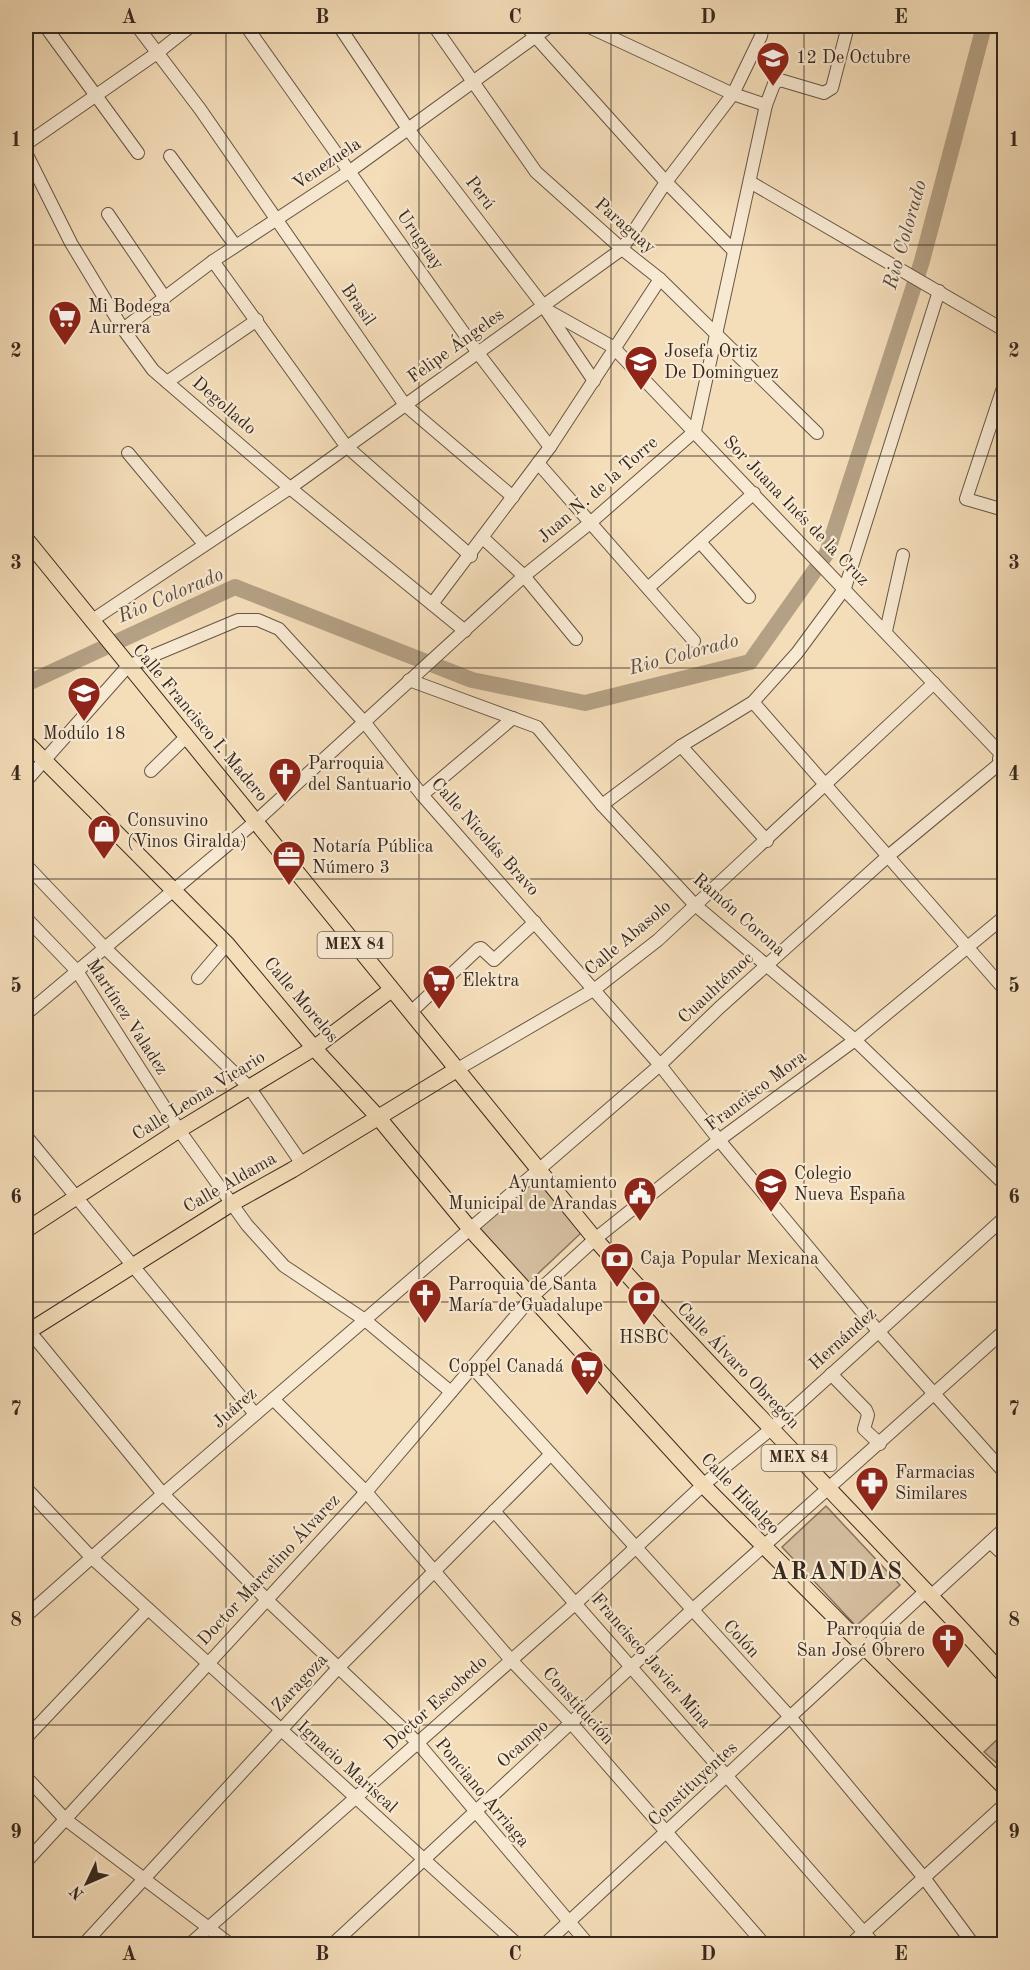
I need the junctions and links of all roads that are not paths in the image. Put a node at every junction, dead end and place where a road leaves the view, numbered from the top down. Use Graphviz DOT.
graph roads {
  1 [pos="45,26"];
  2 [pos="137,26"];
  3 [pos="191,26"];
  4 [pos="246,26"];
  5 [pos="339,26"];
  6 [pos="434,26"];
  7 [pos="526,26"];
  8 [pos="550,26"];
  9 [pos="587,26"];
  10 [pos="763,26"];
  11 [pos="848,26"];
  12 [pos="534,37"];
  13 [pos="157,53"];
  14 [pos="475,82"];
  15 [pos="733,94"];
  16 [pos="96,96"];
  17 [pos="766,105"];
  18 [pos="408,129"];
  19 [pos="26,144"];
  20 [pos="26,153"];
  21 [pos="138,153"];
  22 [pos="170,156"];
  23 [pos="350,171"];
  24 [pos="666,182"];
  25 [pos="750,182"];
  26 [pos="108,214"];
  27 [pos="276,219"];
  28 [pos="235,245"];
  29 [pos="622,249"];
  30 [pos="733,250"];
  31 [pos="213,261"];
  32 [pos="660,279"];
  33 [pos="937,290"];
  34 [pos="165,298"];
  35 [pos="544,306"];
  36 [pos="257,320"];
  37 [pos="123,329"];
  38 [pos="1005,330"];
  39 [pos="716,331"];
  40 [pos="613,346"];
  41 [pos="478,353"];
  42 [pos="594,381"];
  43 [pos="167,382"];
  44 [pos="1005,385"];
  45 [pos="405,405"];
  46 [pos="695,431"];
  47 [pos="817,433"];
  48 [pos="346,446"];
  49 [pos="550,447"];
  50 [pos="128,453"];
  51 [pos="538,463"];
  52 [pos="290,488"];
  53 [pos="754,493"];
  54 [pos="513,497"];
  55 [pos="1005,510"];
  56 [pos="590,523"];
  57 [pos="483,538"];
  58 [pos="26,539"];
  59 [pos="700,542"];
  60 [pos="204,544"];
  61 [pos="903,555"];
  62 [pos="471,556"];
  63 [pos="524,576"];
  64 [pos="843,586"];
  65 [pos="648,588"];
  66 [pos="749,597"];
  67 [pos="432,604"];
  68 [pos="93,623"];
  69 [pos="465,631"];
  70 [pos="886,631"];
  71 [pos="576,639"];
  72 [pos="694,640"];
  73 [pos="128,666"];
  74 [pos="413,677"];
  75 [pos="934,683"];
  76 [pos="753,702"];
  77 [pos="513,718"];
  78 [pos="365,723"];
  79 [pos="187,736"];
  80 [pos="1005,738"];
  81 [pos="26,742"];
  82 [pos="681,746"];
  83 [pos="1002,758"];
  84 [pos="44,761"];
  85 [pos="151,771"];
  86 [pos="26,781"];
  87 [pos="826,784"];
  88 [pos="422,795"];
  89 [pos="602,805"];
  90 [pos="256,821"];
  91 [pos="767,841"];
  92 [pos="887,857"];
  93 [pos="26,865"];
  94 [pos="172,890"];
  95 [pos="695,905"];
  96 [pos="1005,917"];
  97 [pos="26,918"];
  98 [pos="535,922"];
  99 [pos="227,944"];
  100 [pos="104,947"];
  101 [pos="968,948"];
  102 [pos="768,964"];
  103 [pos="77,971"];
  104 [pos="198,978"];
  105 [pos="1005,989"];
  106 [pos="391,990"];
  107 [pos="595,990"];
  108 [pos="410,1013"];
  109 [pos="26,1014"];
  110 [pos="855,1040"];
  111 [pos="314,1047"];
  112 [pos="660,1065"];
  113 [pos="456,1070"];
  114 [pos="249,1087"];
  115 [pos="378,1117"];
  116 [pos="179,1130"];
  117 [pos="26,1136"];
  118 [pos="719,1140"];
  119 [pos="302,1164"];
  120 [pos="538,1168"];
  121 [pos="1005,1184"];
  122 [pos="76,1198"];
  123 [pos="231,1204"];
  124 [pos="1005,1218"];
  125 [pos="26,1230"];
  126 [pos="471,1230"];
  127 [pos="595,1239"];
  128 [pos="132,1265"];
  129 [pos="532,1297"];
  130 [pos="365,1320"];
  131 [pos="27,1330"];
  132 [pos="878,1331"];
  133 [pos="1005,1331"];
  134 [pos="472,1367"];
  135 [pos="831,1374"];
  136 [pos="451,1392"];
  137 [pos="934,1395"];
  138 [pos="273,1399"];
  139 [pos="255,1414"];
  140 [pos="771,1429"];
  141 [pos="880,1443"];
  142 [pos="551,1454"];
  143 [pos="1005,1472"];
  144 [pos="703,1485"];
  145 [pos="26,1488"];
  146 [pos="829,1490"];
  147 [pos="366,1492"];
  148 [pos="163,1494"];
  149 [pos="494,1511"];
  150 [pos="1005,1529"];
  151 [pos="990,1542"];
  152 [pos="635,1546"];
  153 [pos="763,1546"];
  154 [pos="1005,1555"];
  155 [pos="91,1557"];
  156 [pos="433,1570"];
  157 [pos="929,1593"];
  158 [pos="266,1599"];
  159 [pos="576,1603"];
  160 [pos="148,1609"];
  161 [pos="691,1611"];
  162 [pos="26,1616"];
  163 [pos="865,1649"];
  164 [pos="511,1660"];
  165 [pos="207,1664"];
  166 [pos="339,1667"];
  167 [pos="632,1667"];
  168 [pos="1005,1675"];
  169 [pos="790,1718"];
  170 [pos="572,1724"];
  171 [pos="280,1731"];
  172 [pos="26,1738"];
  173 [pos="417,1742"];
  174 [pos="728,1776"];
  175 [pos="26,1777"];
  176 [pos="1005,1787"];
  177 [pos="356,1800"];
  178 [pos="1005,1805"];
  179 [pos="475,1811"];
  180 [pos="65,1819"];
  181 [pos="665,1834"];
  182 [pos="423,1860"];
  183 [pos="26,1862"];
  184 [pos="925,1879"];
  185 [pos="146,1880"];
  186 [pos="568,1923"];
  187 [pos="209,1928"];
  188 [pos="864,1932"];
  189 [pos="84,1944"];
  190 [pos="190,1944"];
  191 [pos="230,1944"];
  192 [pos="333,1944"];
  193 [pos="517,1944"];
  194 [pos="545,1944"];
  195 [pos="588,1944"];
  196 [pos="764,1944"];
  197 [pos="851,1944"];
  198 [pos="874,1944"];
  199 [pos="973,1944"];
  1 -- 16 [label="street"];
  2 -- 13 [label="street, Brasil"];
  3 -- 13 [label="street"];
  4 -- 23 [label="street, Uruguay"];
  5 -- 18 [label="street, Perú"];
  6 -- 14 [label="street, Paraguay"];
  7 -- 12 [label="street"];
  8 -- 12 [label="street, Venezuela"];
  9 -- 15 [label="street"];
  10 -- 15 [label="street, Felipe Ángeles"];
  11 -- 17 [label="street"];
  12 -- 14 [label="street, Venezuela"];
  12 -- 24 [label="street"];
  13 -- 16 [label="street"];
  13 -- 27 [label="street, Brasil"];
  14 -- 18 [label="street, Venezuela"];
  14 -- 29 [label="street, Paraguay"];
  15 -- 17 [label="street"];
  15 -- 24 [label="street, Felipe Ángeles"];
  16 -- 19 [label="street"];
  16 -- 21 [label="street"];
  17 -- 25 [label="street"];
  18 -- 23 [label="street, Venezuela"];
  18 -- 35 [label="street, Perú"];
  20 -- 37 [label="street, Degollado"];
  22 -- 28 [label="street"];
  23 -- 27 [label="street, Venezuela"];
  23 -- 41 [label="street, Uruguay"];
  24 -- 29 [label="street, Felipe Ángeles"];
  24 -- 30 [label="street"];
  25 -- 30 [label="street"];
  25 -- 33 [label="street"];
  26 -- 34 [label="street"];
  27 -- 28 [label="street, Venezuela"];
  27 -- 45 [label="street, Brasil"];
  28 -- 31 [label="street, Venezuela"];
  29 -- 32 [label="street, Paraguay"];
  29 -- 35 [label="street, Felipe Ángeles"];
  30 -- 39 [label="street"];
  31 -- 34 [label="street, Venezuela"];
  31 -- 36 [label="street"];
  32 -- 39 [label="street, Paraguay"];
  32 -- 40 [label="street"];
  33 -- 38 [label="street"];
  33 -- 64 [label="street"];
  34 -- 37 [label="street, Venezuela"];
  35 -- 40 [label="street, Sor Juana Inés de la Cruz"];
  35 -- 41 [label="street, Felipe Ángeles"];
  35 -- 42 [label="street, Perú"];
  36 -- 43 [label="street"];
  36 -- 48 [label="street"];
  37 -- 43 [label="street, Degollado"];
  39 -- 46 [label="street"];
  39 -- 47 [label="street, Paraguay"];
  40 -- 42 [label="street"];
  40 -- 46 [label="street, Sor Juana Inés de la Cruz"];
  41 -- 45 [label="street, Felipe Ángeles"];
  41 -- 49 [label="street, Uruguay"];
  42 -- 49 [label="street"];
  43 -- 52 [label="street, Degollado"];
  44 -- 55 [label="street"];
  45 -- 48 [label="street, Felipe Ángeles"];
  45 -- 54 [label="street, Brasil"];
  46 -- 53 [label="street, Sor Juana Inés de la Cruz"];
  46 -- 56 [label="street, Juan N. de la Torre"];
  48 -- 52 [label="street, Felipe Ángeles"];
  48 -- 62 [label="street"];
  49 -- 51 [label="street"];
  50 -- 60 [label="street"];
  51 -- 54 [label="street"];
  51 -- 56 [label="street"];
  52 -- 60 [label="street, Felipe Ángeles"];
  52 -- 67 [label="street, Degollado"];
  53 -- 59 [label="street"];
  53 -- 64 [label="street, Sor Juana Inés de la Cruz"];
  54 -- 57 [label="street"];
  56 -- 63 [label="street, Juan N. de la Torre"];
  56 -- 65 [label="street"];
  57 -- 62 [label="street"];
  57 -- 63 [label="street"];
  58 -- 68 [label="main road, Calle Francisco I. Madero / MEX 84"];
  59 -- 65 [label="street"];
  59 -- 66 [label="street"];
  60 -- 68 [label="street, Felipe Ángeles"];
  61 -- 70 [label="street"];
  62 -- 67 [label="street"];
  63 -- 69 [label="street, Juan N. de la Torre"];
  63 -- 71 [label="street"];
  64 -- 70 [label="street, Sor Juana Inés de la Cruz"];
  64 -- 76 [label="street"];
  65 -- 72 [label="street"];
  67 -- 69 [label="street, Degollado"];
  68 -- 73 [label="main road, Calle Francisco I. Madero / MEX 84"];
  69 -- 74 [label="street, Juan N. de la Torre"];
  70 -- 75 [label="street, Sor Juana Inés de la Cruz"];
  73 -- 78 [label="street, Calle Nicolás Bravo"];
  73 -- 79 [label="main road, Calle Francisco I. Madero / MEX 84"];
  73 -- 84 [label="street"];
  74 -- 77 [label="street, Ramón Corona"];
  74 -- 78 [label="street, Juan N. de la Torre"];
  75 -- 83 [label="street, Sor Juana Inés de la Cruz"];
  75 -- 87 [label="street, Calle Abasolo"];
  76 -- 82 [label="street"];
  76 -- 87 [label="street"];
  77 -- 88 [label="street"];
  77 -- 89 [label="street, Ramón Corona"];
  78 -- 88 [label="street, Calle Nicolás Bravo"];
  78 -- 90 [label="street, Juan N. de la Torre"];
  79 -- 85 [label="street"];
  79 -- 90 [label="main road, Calle Francisco I. Madero / MEX 84"];
  80 -- 83 [label="street"];
  81 -- 84 [label="main road, Calle Morelos"];
  82 -- 89 [label="street"];
  82 -- 91 [label="street"];
  83 -- 92 [label="street, Cuauhtémoc"];
  84 -- 86 [label="street"];
  84 -- 94 [label="main road, Calle Morelos"];
  87 -- 91 [label="street, Calle Abasolo"];
  87 -- 92 [label="street"];
  88 -- 98 [label="street, Calle Nicolás Bravo"];
  89 -- 95 [label="street, Ramón Corona"];
  90 -- 94 [label="street, Juan N. de la Torre"];
  90 -- 106 [label="main road, Calle Francisco I. Madero / MEX 84"];
  91 -- 95 [label="street, Calle Abasolo"];
  92 -- 101 [label="street"];
  92 -- 102 [label="street, Cuauhtémoc"];
  93 -- 100 [label="street"];
  94 -- 99 [label="main road, Calle Morelos"];
  94 -- 100 [label="street, Juan N. de la Torre"];
  95 -- 102 [label="street, Ramón Corona"];
  95 -- 107 [label="street, Calle Abasolo"];
  96 -- 101 [label="street, Francisco Mora"];
  97 -- 103 [label="street, Martínez Valadez"];
  98 -- 107 [label="street, Calle Nicolás Bravo"];
  98 -- 108 [label="street"];
  99 -- 104 [label="street"];
  99 -- 111 [label="main road, Calle Morelos"];
  100 -- 103 [label="street, Juan N. de la Torre"];
  100 -- 114 [label="street"];
  101 -- 105 [label="street"];
  101 -- 110 [label="street, Francisco Mora"];
  102 -- 110 [label="street, Ramón Corona"];
  102 -- 112 [label="street, Cuauhtémoc"];
  103 -- 109 [label="street, Juan N. de la Torre"];
  103 -- 116 [label="street, Martínez Valadez"];
  106 -- 108 [label="main road, Calle Francisco I. Madero / MEX 84"];
  106 -- 111 [label="main road, Calle Leona Vicario"];
  107 -- 112 [label="street, Calle Nicolás Bravo"];
  107 -- 113 [label="street, Calle Abasolo"];
  108 -- 113 [label="main road, Calle Francisco I. Madero / MEX 84"];
  110 -- 118 [label="street, Francisco Mora"];
  110 -- 121 [label="street, Ramón Corona"];
  111 -- 114 [label="main road, Calle Leona Vicario"];
  111 -- 115 [label="main road, Calle Morelos"];
  112 -- 118 [label="street, Calle Nicolás Bravo"];
  112 -- 120 [label="street, Cuauhtémoc"];
  113 -- 115 [label="main road, Calle Aldama"];
  113 -- 120 [label="main road, Calle Francisco I. Madero / MEX 84"];
  114 -- 116 [label="main road, Calle Leona Vicario"];
  114 -- 119 [label="street"];
  115 -- 119 [label="main road, Calle Aldama"];
  115 -- 126 [label="main road, Calle Morelos"];
  116 -- 122 [label="main road, Calle Leona Vicario"];
  116 -- 123 [label="street, Martínez Valadez"];
  117 -- 122 [label="street"];
  118 -- 127 [label="street, Francisco Mora"];
  118 -- 132 [label="street, Calle Nicolás Bravo"];
  119 -- 123 [label="main road, Calle Aldama"];
  120 -- 126 [label="street, Cuauhtémoc"];
  120 -- 127 [label="main road, Calle Francisco I. Madero / MEX 84"];
  122 -- 125 [label="main road, Calle Leona Vicario"];
  122 -- 128 [label="street"];
  123 -- 128 [label="main road, Calle Aldama"];
  123 -- 130 [label="street, Martínez Valadez"];
  124 -- 132 [label="street, Hernández"];
  126 -- 129 [label="main road, Calle Morelos"];
  126 -- 130 [label="street, Juárez"];
  127 -- 129 [label="street, Francisco Mora"];
  127 -- 140 [label="main road, Calle Álvaro Obregón / MEX 84"];
  128 -- 131 [label="main road, Calle Aldama"];
  128 -- 139 [label="street"];
  129 -- 134 [label="street, Doctor Marcelino Álvarez"];
  129 -- 144 [label="main road, Calle Hidalgo"];
  130 -- 136 [label="street, Martínez Valadez"];
  130 -- 138 [label="street, Juárez"];
  131 -- 148 [label="street, Ponciano Arriaga"];
  132 -- 135 [label="street, Hernández"];
  132 -- 137 [label="street, Calle Nicolás Bravo"];
  133 -- 137 [label="street, Ocampo"];
  134 -- 136 [label="street, Doctor Marcelino Álvarez"];
  134 -- 142 [label="street, Colón"];
  135 -- 140 [label="street, Hernández"];
  135 -- 141 [label="street"];
  136 -- 147 [label="street, Doctor Marcelino Álvarez"];
  137 -- 141 [label="street, Ocampo"];
  137 -- 143 [label="street, Calle Nicolás Bravo"];
  138 -- 139 [label="street, Juárez"];
  138 -- 147 [label="street, Constitución"];
  139 -- 148 [label="street, Juárez"];
  140 -- 144 [label="street, Hernández"];
  140 -- 146 [label="main road, Calle Álvaro Obregón / MEX 84"];
  141 -- 146 [label="street, Ocampo"];
  142 -- 149 [label="street, Zaragoza"];
  142 -- 152 [label="street, Colón"];
  144 -- 152 [label="street, Doctor Escobedo"];
  144 -- 153 [label="main road, Calle Hidalgo"];
  145 -- 155 [label="street, Ignacio Mariscal"];
  146 -- 153 [label="street, Ocampo"];
  146 -- 157 [label="main road, Calle Álvaro Obregón / MEX 84"];
  147 -- 156 [label="street, Constitución"];
  147 -- 158 [label="street, Doctor Marcelino Álvarez"];
  148 -- 155 [label="street, Juárez"];
  148 -- 158 [label="street, Ponciano Arriaga"];
  149 -- 156 [label="street, Zaragoza"];
  149 -- 159 [label="street, Francisco Javier Mina"];
  150 -- 151 [label="street, Constituyentes"];
  151 -- 154 [label="street"];
  151 -- 157 [label="street, Constituyentes"];
  152 -- 159 [label="street, Doctor Escobedo"];
  152 -- 161 [label="street, Colón"];
  153 -- 161 [label="street, Ocampo"];
  153 -- 163 [label="main road, Calle Hidalgo"];
  155 -- 160 [label="street, Ignacio Mariscal"];
  155 -- 162 [label="street, Juárez"];
  156 -- 164 [label="street, Constitución"];
  156 -- 166 [label="street, Zaragoza"];
  157 -- 163 [label="street, Constituyentes"];
  157 -- 168 [label="main road, Calle Álvaro Obregón / MEX 84"];
  158 -- 165 [label="street, Doctor Marcelino Álvarez"];
  158 -- 166 [label="street, Ponciano Arriaga"];
  159 -- 164 [label="street, Doctor Escobedo"];
  159 -- 167 [label="street, Francisco Javier Mina"];
  160 -- 165 [label="street, Ignacio Mariscal"];
  160 -- 172 [label="street"];
  161 -- 167 [label="street, Ocampo"];
  161 -- 169 [label="street, Colón"];
  163 -- 169 [label="street, Constituyentes"];
  163 -- 176 [label="main road, Calle Hidalgo"];
  164 -- 170 [label="street, Constitución"];
  164 -- 173 [label="street, Doctor Escobedo"];
  165 -- 171 [label="street, Ignacio Mariscal"];
  165 -- 180 [label="street, Doctor Marcelino Álvarez"];
  166 -- 171 [label="street, Zaragoza"];
  166 -- 173 [label="street, Ponciano Arriaga"];
  167 -- 170 [label="street, Ocampo"];
  167 -- 174 [label="street, Francisco Javier Mina"];
  169 -- 174 [label="street, Constituyentes"];
  169 -- 184 [label="street, Colón"];
  170 -- 179 [label="street, Ocampo"];
  170 -- 181 [label="street, Constitución"];
  171 -- 177 [label="street, Ignacio Mariscal"];
  171 -- 185 [label="street, Zaragoza"];
  173 -- 177 [label="street, Doctor Escobedo"];
  173 -- 179 [label="street, Ponciano Arriaga"];
  174 -- 181 [label="street, Constituyentes"];
  174 -- 188 [label="street, Francisco Javier Mina"];
  175 -- 180 [label="street"];
  177 -- 182 [label="street, Ignacio Mariscal"];
  177 -- 187 [label="street, Doctor Escobedo"];
  178 -- 184 [label="street"];
  179 -- 182 [label="street, Ocampo"];
  179 -- 186 [label="street, Ponciano Arriaga"];
  180 -- 183 [label="street, Doctor Marcelino Álvarez"];
  180 -- 185 [label="street"];
  181 -- 186 [label="street, Constituyentes"];
  181 -- 196 [label="street, Constitución"];
  182 -- 192 [label="street, Ocampo"];
  182 -- 193 [label="street, Ignacio Mariscal"];
  184 -- 188 [label="street"];
  184 -- 199 [label="street, Colón"];
  185 -- 187 [label="street"];
  185 -- 189 [label="street, Zaragoza"];
  186 -- 194 [label="street, Constituyentes"];
  186 -- 195 [label="street, Ponciano Arriaga"];
  187 -- 190 [label="street, Doctor Escobedo"];
  187 -- 191 [label="street"];
  188 -- 197 [label="street"];
  188 -- 198 [label="street, Francisco Javier Mina"];
}
